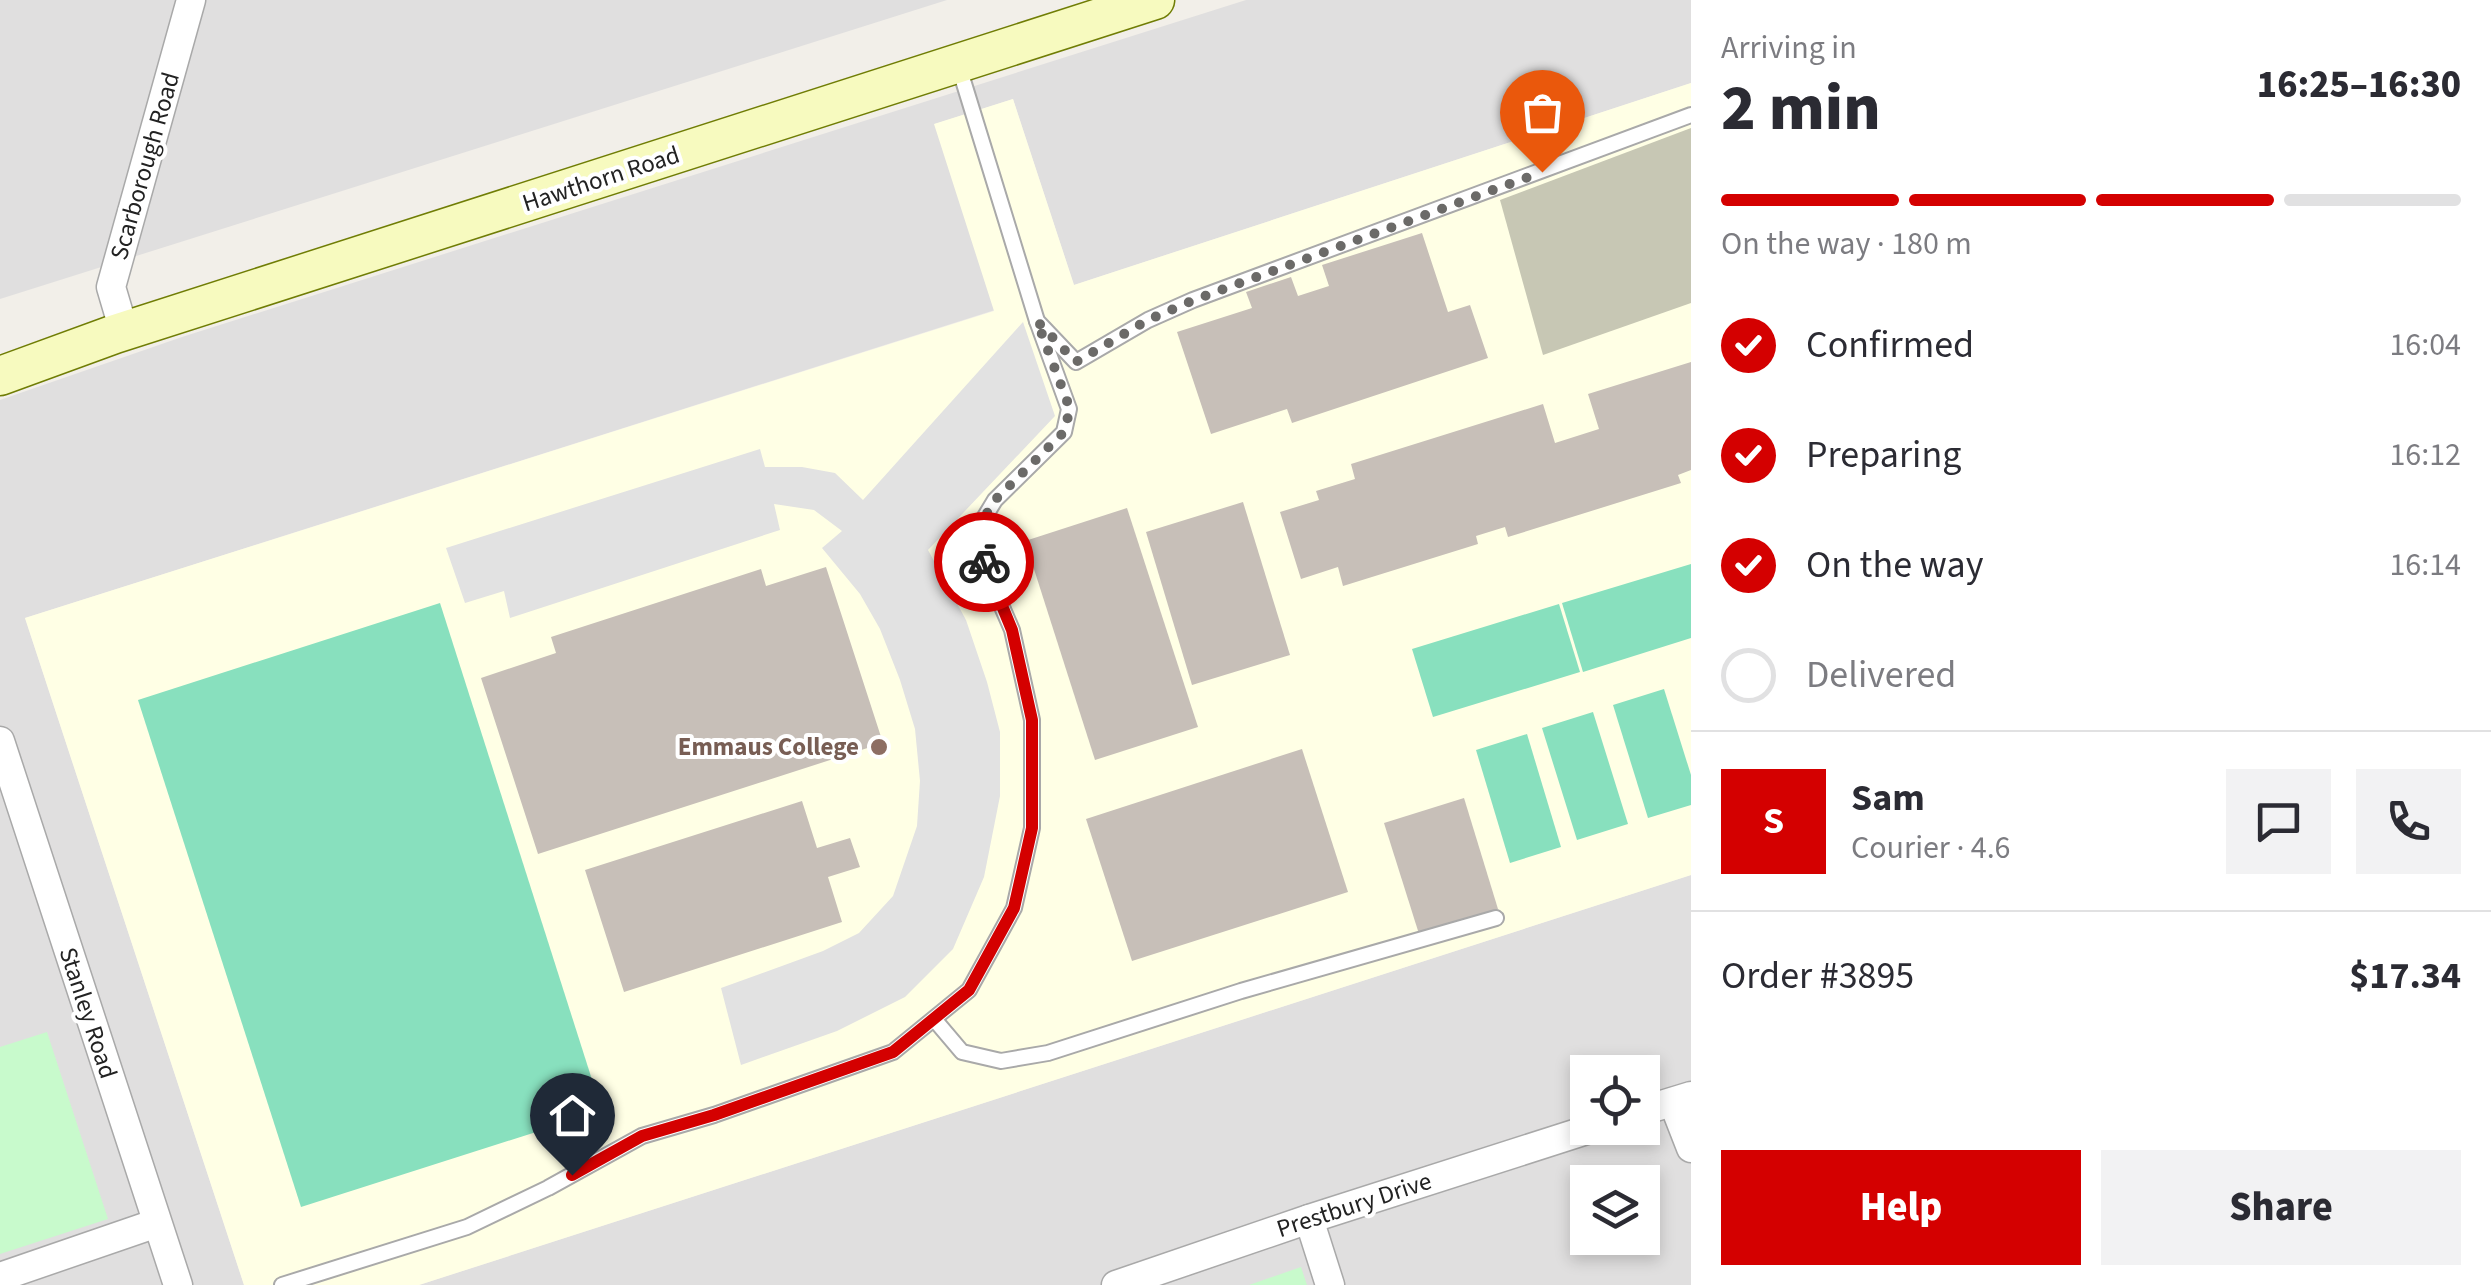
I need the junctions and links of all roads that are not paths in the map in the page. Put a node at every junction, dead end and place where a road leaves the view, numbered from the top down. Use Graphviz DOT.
graph roads {
  1 [pos="191,0"];
  2 [pos="1156,0"];
  3 [pos="958,64"];
  4 [pos="1691,115"];
  5 [pos="1037,321"];
  6 [pos="124,331"];
  7 [pos="47,357"];
  8 [pos="0,362"];
  9 [pos="0,376"];
  10 [pos="0,740"];
  11 [pos="1496,918"];
  12 [pos="934,1019"];
  13 [pos="1682,1099"];
  14 [pos="1570,1135"];
  15 [pos="1691,1148"];
  16 [pos="1309,1218"];
  17 [pos="156,1223"];
  18 [pos="0,1277"];
  19 [pos="178,1285"];
  20 [pos="282,1285"];
  21 [pos="1116,1285"];
  22 [pos="1330,1285"];
  1 -- 6 [label="street, Scarborough Road"];
  2 -- 3 [label="main road, Hawthorn Road"];
  3 -- 5 [label="lane"];
  3 -- 6 [label="main road, Hawthorn Road"];
  4 -- 5 [label="lane"];
  5 -- 12 [label="lane"];
  6 -- 7 [label="main road, Hawthorn Road"];
  7 -- 8 [label="main road, Hawthorn Road"];
  7 -- 9 [label="main road, Hawthorn Road"];
  10 -- 17 [label="street, Stanley Road"];
  11 -- 12 [label="lane"];
  12 -- 20 [label="lane"];
  13 -- 15 [label="street"];
  14 -- 16 [label="street, Prestbury Drive"];
  16 -- 21 [label="street, Prestbury Drive"];
  16 -- 22 [label="street"];
  17 -- 18 [label="street"];
  17 -- 19 [label="street, Stanley Road"];
}
